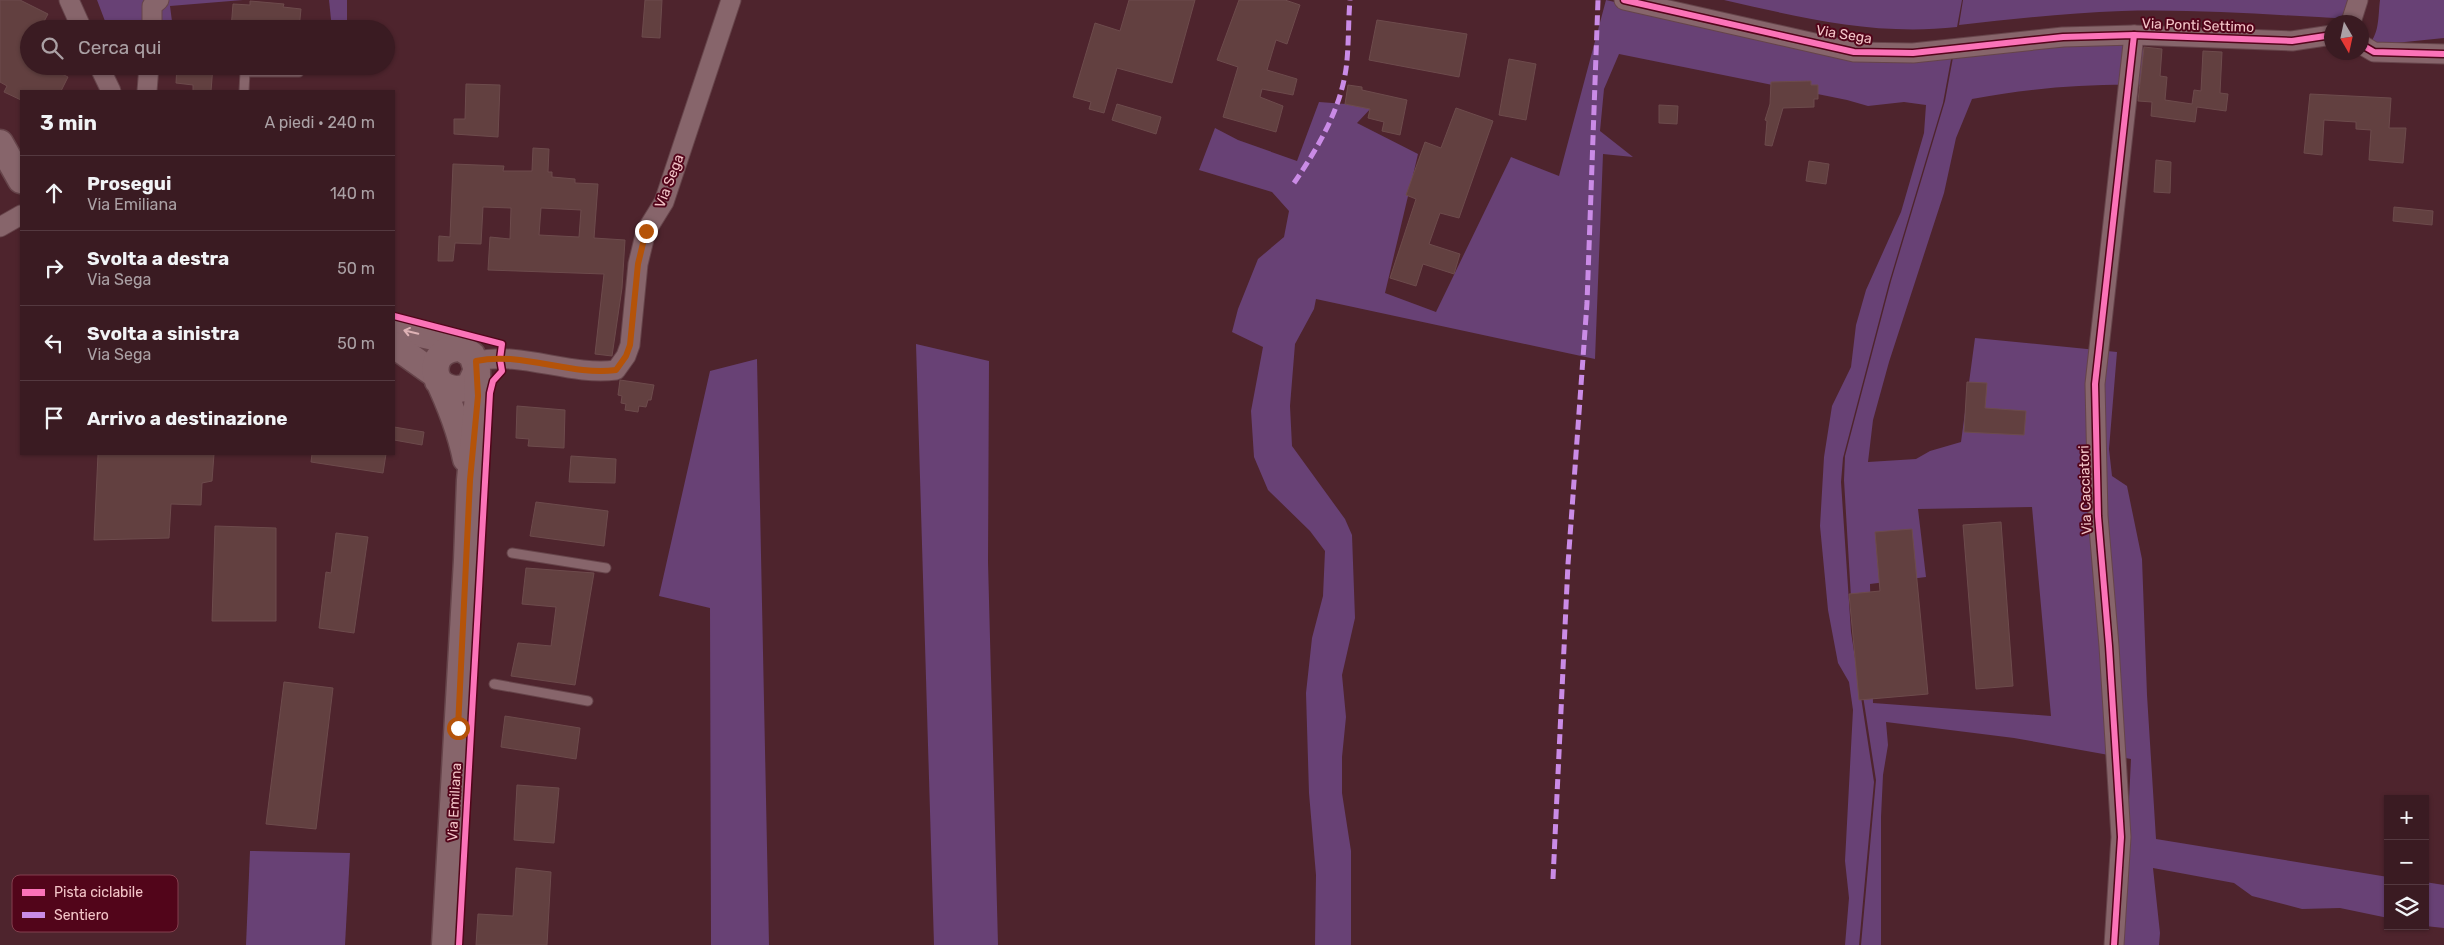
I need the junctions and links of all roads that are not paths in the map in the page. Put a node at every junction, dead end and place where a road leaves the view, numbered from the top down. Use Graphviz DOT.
graph roads {
  1 [pos="69,0"];
  2 [pos="159,0"];
  3 [pos="731,0"];
  4 [pos="1624,0"];
  5 [pos="2358,0"];
  6 [pos="2353,15"];
  7 [pos="78,20"];
  8 [pos="152,20"];
  9 [pos="2134,35"];
  10 [pos="2324,36"];
  11 [pos="2063,37"];
  12 [pos="2369,49"];
  13 [pos="2444,54"];
  14 [pos="104,75"];
  15 [pos="148,75"];
  16 [pos="245,75"];
  17 [pos="111,90"];
  18 [pos="147,90"];
  19 [pos="244,90"];
  20 [pos="0,143"];
  21 [pos="20,178"];
  22 [pos="20,216"];
  23 [pos="0,227"];
  24 [pos="395,328"];
  25 [pos="395,346"];
  26 [pos="471,361"];
  27 [pos="437,378"];
  28 [pos="470,480"];
  29 [pos="512,553"];
  30 [pos="606,568"];
  31 [pos="494,684"];
  32 [pos="588,701"];
  33 [pos="445,945"];
  34 [pos="2114,945"];
  1 -- 7 [label="street"];
  2 -- 8 [label="street"];
  3 -- 26 [label="street, Via Sega"];
  4 -- 11 [label="street, Via Sega"];
  5 -- 6 [label="street"];
  9 -- 10 [label="street, Via Ponti Settimo"];
  9 -- 11 [label="street, Via Ponti Settimo"];
  9 -- 34 [label="street, Via Cacciatori"];
  12 -- 13 [label="street"];
  14 -- 17 [label="street"];
  15 -- 18 [label="street"];
  16 -- 19 [label="lane"];
  20 -- 21 [label="main road"];
  22 -- 23 [label="street"];
  26 -- 24 [label="main road, one-way"];
  25 -- 27 [label="main road"];
  26 -- 27 [label="main road"];
  26 -- 27 [label="main road"];
  26 -- 28 [label="main road, Via Emiliana"];
  27 -- 28 [label="main road, Via Emiliana"];
  28 -- 33 [label="main road, Via Emiliana"];
  29 -- 30 [label="lane"];
  31 -- 32 [label="lane"];
}
